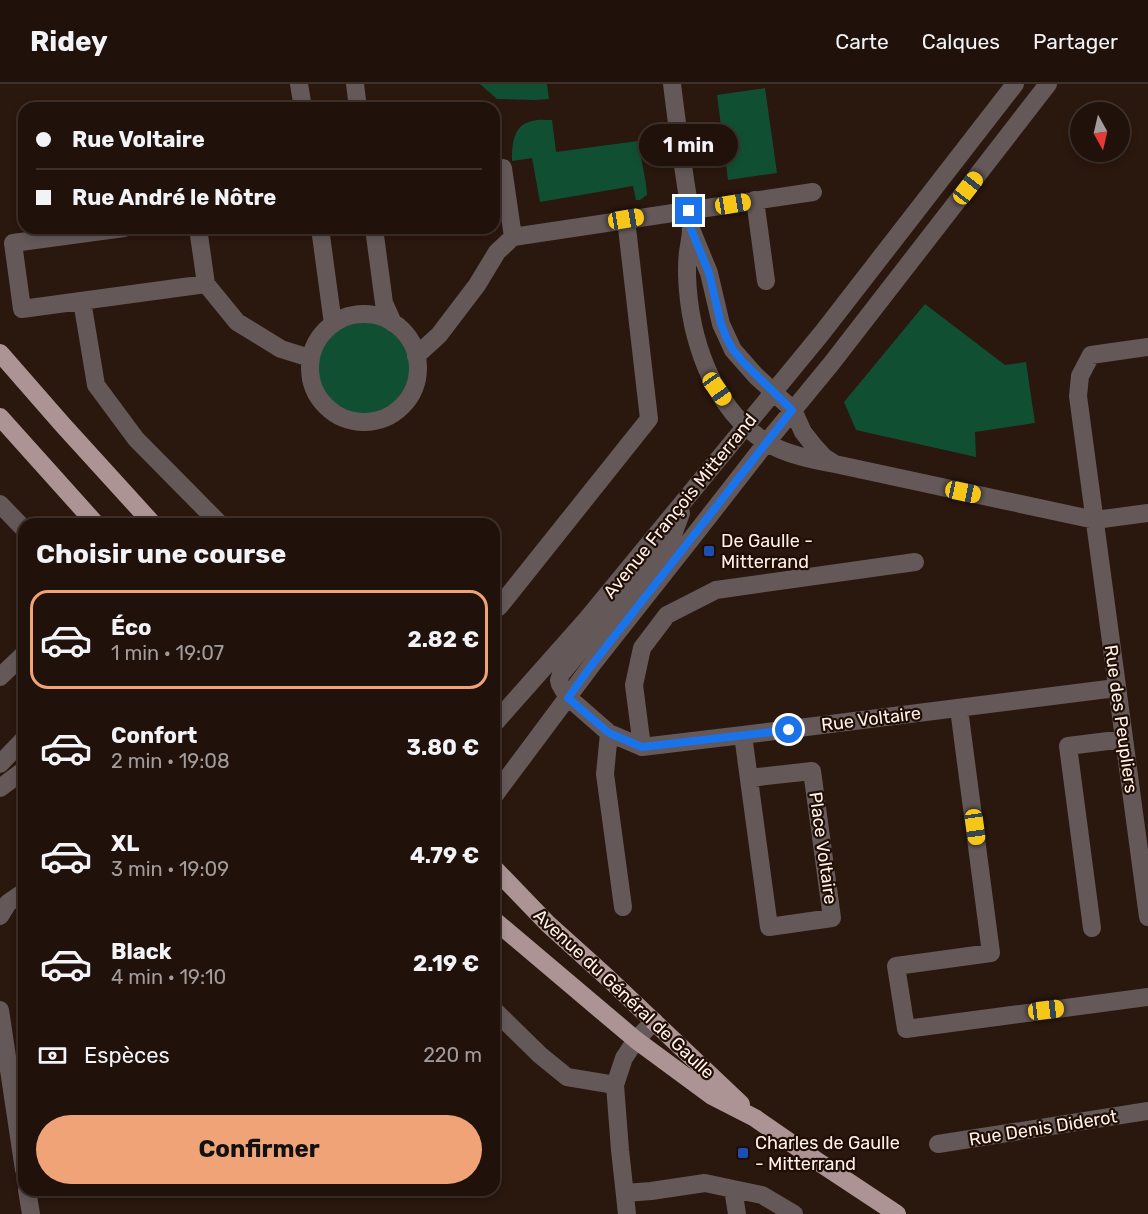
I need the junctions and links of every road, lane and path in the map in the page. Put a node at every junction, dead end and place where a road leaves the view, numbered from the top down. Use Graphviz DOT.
graph roads {
  1 [pos="299,84"];
  2 [pos="355,84"];
  3 [pos="672,84"];
  4 [pos="1015,84"];
  5 [pos="1048,84"];
  6 [pos="302,102"];
  7 [pos="357,102"];
  8 [pos="503,168"];
  9 [pos="813,192"];
  10 [pos="755,200"];
  11 [pos="626,219"];
  12 [pos="690,220"];
  13 [pos="80,234"];
  14 [pos="199,234"];
  15 [pos="321,234"];
  16 [pos="375,234"];
  17 [pos="513,237"];
  18 [pos="766,281"];
  19 [pos="206,284"];
  20 [pos="82,301"];
  21 [pos="393,323"];
  22 [pos="333,324"];
  23 [pos="1148,348"];
  24 [pos="0,353"];
  25 [pos="416,357"];
  26 [pos="310,358"];
  27 [pos="773,392"];
  28 [pos="792,410"];
  29 [pos="0,417"];
  30 [pos="746,426"];
  31 [pos="766,442"];
  32 [pos="835,464"];
  33 [pos="686,499"];
  34 [pos="0,504"];
  35 [pos="1148,513"];
  36 [pos="91,518"];
  37 [pos="148,518"];
  38 [pos="214,518"];
  39 [pos="1095,520"];
  40 [pos="18,523"];
  41 [pos="915,562"];
  42 [pos="500,606"];
  43 [pos="18,660"];
  44 [pos="0,677"];
  45 [pos="1116,688"];
  46 [pos="568,698"];
  47 [pos="959,708"];
  48 [pos="500,717"];
  49 [pos="609,733"];
  50 [pos="743,735"];
  51 [pos="1124,739"];
  52 [pos="18,745"];
  53 [pos="642,747"];
  54 [pos="0,764"];
  55 [pos="18,774"];
  56 [pos="749,778"];
  57 [pos="0,788"];
  58 [pos="500,788"];
  59 [pos="500,874"];
  60 [pos="18,896"];
  61 [pos="623,907"];
  62 [pos="0,916"];
  63 [pos="1148,917"];
  64 [pos="500,925"];
  65 [pos="1092,928"];
  66 [pos="1148,997"];
  67 [pos="0,1010"];
  68 [pos="500,1016"];
  69 [pos="654,1021"];
  70 [pos="636,1040"];
  71 [pos="615,1085"];
  72 [pos="1148,1111"];
  73 [pos="756,1118"];
  74 [pos="18,1130"];
  75 [pos="938,1144"];
  76 [pos="733,1189"];
  77 [pos="625,1193"];
  78 [pos="28,1196"];
  79 [pos="31,1214"];
  80 [pos="627,1214"];
  81 [pos="736,1214"];
  82 [pos="794,1214"];
  83 [pos="897,1214"];
  1 -- 6 [label="street"];
  2 -- 7 [label="street"];
  3 -- 12 [label="street"];
  4 -- 27 [label="street, Avenue François Mitterrand"];
  5 -- 28 [label="street, Avenue François Mitterrand"];
  8 -- 17 [label="street"];
  9 -- 10 [label="street"];
  10 -- 12 [label="street"];
  10 -- 18 [label="street"];
  11 -- 12 [label="street"];
  11 -- 17 [label="street"];
  11 -- 42 [label="street"];
  12 -- 27 [label="street"];
  12 -- 30 [label="street"];
  13 -- 20 [label="street"];
  14 -- 19 [label="street"];
  15 -- 22 [label="street"];
  16 -- 21 [label="street"];
  17 -- 25 [label="street"];
  19 -- 20 [label="street"];
  19 -- 26 [label="street"];
  20 -- 38 [label="street"];
  21 -- 22 [label="street"];
  21 -- 25 [label="street"];
  22 -- 26 [label="street"];
  23 -- 39 [label="street, Rue des Peupliers"];
  24 -- 37 [label="main road"];
  25 -- 26 [label="street"];
  27 -- 28 [label="street"];
  27 -- 30 [label="street, Avenue François Mitterrand"];
  28 -- 31 [label="street, Avenue François Mitterrand"];
  28 -- 32 [label="street"];
  29 -- 36 [label="main road"];
  30 -- 31 [label="street"];
  30 -- 33 [label="street, Avenue François Mitterrand"];
  31 -- 32 [label="street"];
  31 -- 46 [label="street, Avenue François Mitterrand"];
  32 -- 39 [label="street"];
  33 -- 46 [label="street"];
  33 -- 48 [label="street, Avenue François Mitterrand"];
  34 -- 40 [label="street"];
  35 -- 39 [label="street"];
  39 -- 45 [label="street, Rue des Peupliers"];
  41 -- 53 [label="street"];
  43 -- 44 [label="street"];
  45 -- 47 [label="street, Rue Voltaire"];
  45 -- 51 [label="street, Rue des Peupliers"];
  46 -- 49 [label="street, Rue Voltaire"];
  46 -- 58 [label="street, Avenue François Mitterrand"];
  47 -- 50 [label="street, Rue Voltaire"];
  47 -- 66 [label="street"];
  49 -- 53 [label="street, Rue Voltaire"];
  49 -- 61 [label="street"];
  50 -- 53 [label="street, Rue Voltaire"];
  50 -- 56 [label="street, Place Voltaire"];
  51 -- 63 [label="street, Rue des Peupliers"];
  51 -- 65 [label="street"];
  52 -- 54 [label="street"];
  55 -- 57 [label="street"];
  56 -- 56 [label="street, Place Voltaire"];
  59 -- 69 [label="main road, Avenue du Général de Gaulle"];
  60 -- 62 [label="street"];
  64 -- 70 [label="main road, Avenue du Général de Gaulle"];
  67 -- 74 [label="street"];
  68 -- 71 [label="street"];
  69 -- 70 [label="street"];
  69 -- 73 [label="main road, Avenue du Général de Gaulle"];
  70 -- 71 [label="street"];
  70 -- 73 [label="main road, Avenue du Général de Gaulle"];
  71 -- 77 [label="street"];
  72 -- 75 [label="street, Rue Denis Diderot"];
  73 -- 83 [label="main road, Avenue du Général de Gaulle"];
  76 -- 77 [label="street"];
  76 -- 81 [label="street"];
  76 -- 82 [label="street"];
  77 -- 80 [label="street"];
  78 -- 79 [label="street"];
}
